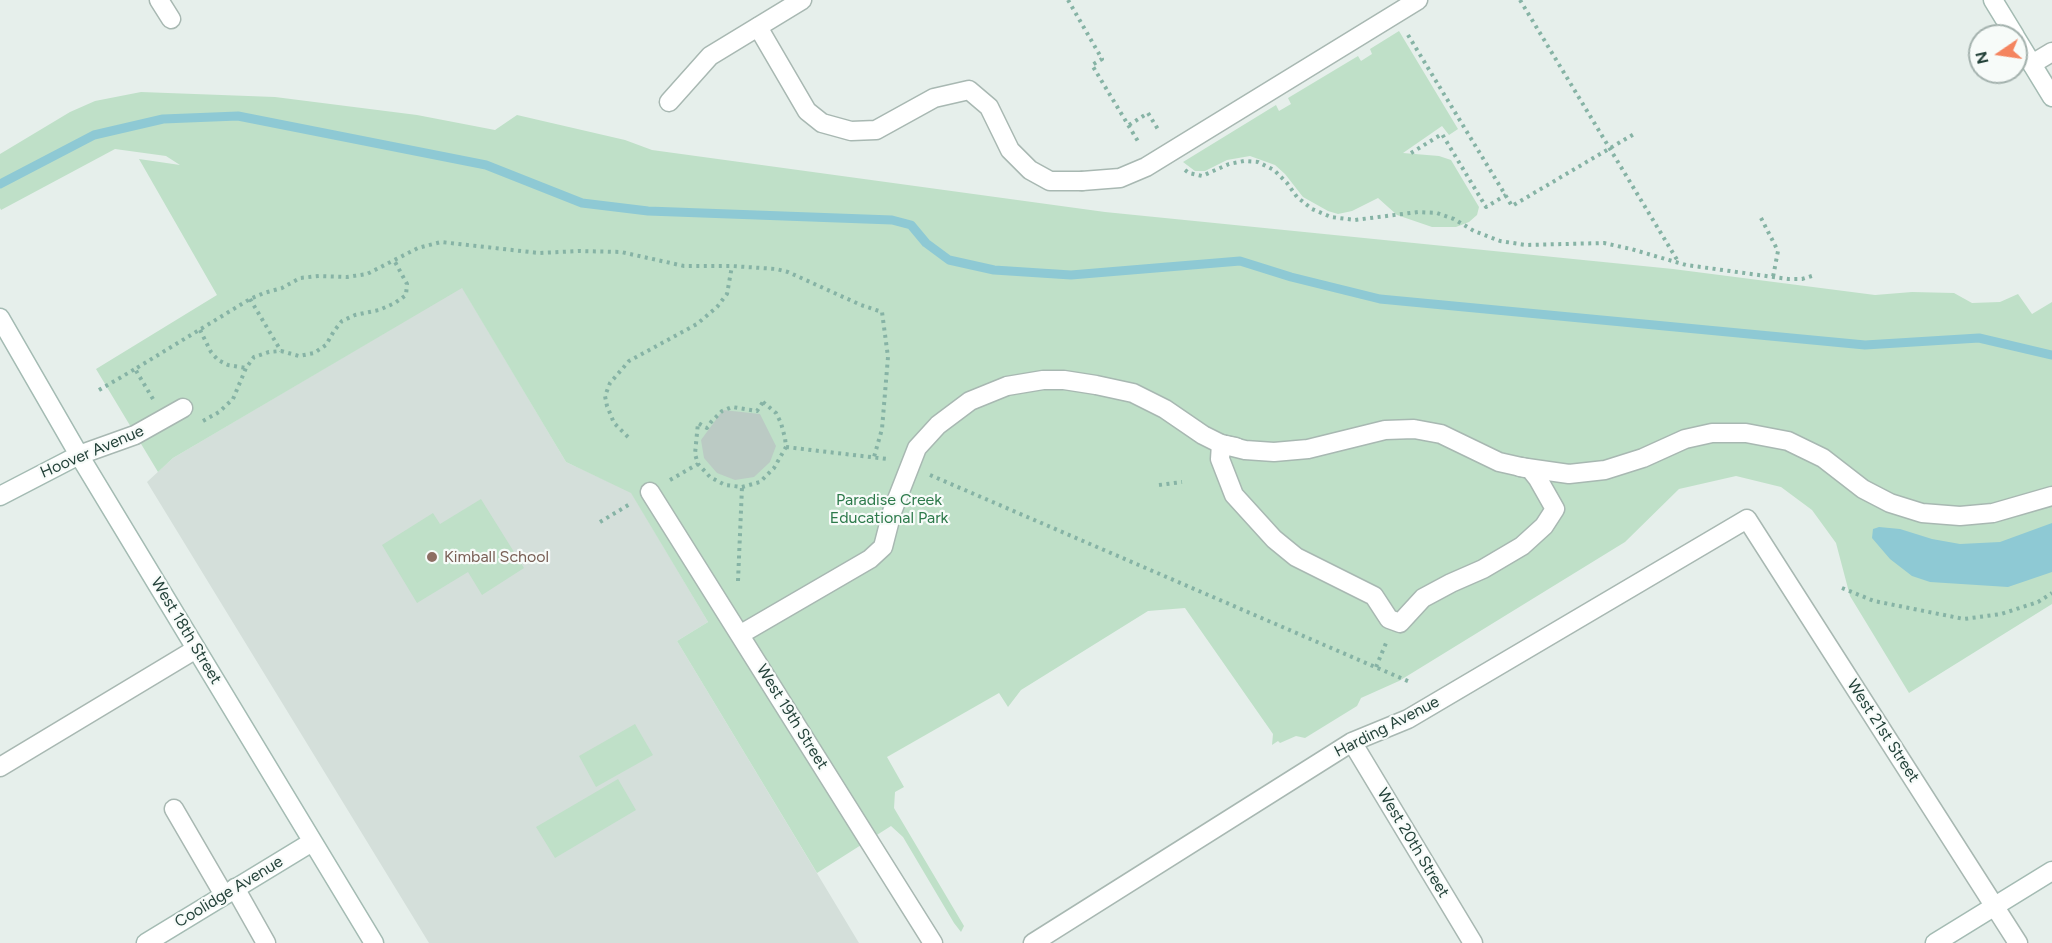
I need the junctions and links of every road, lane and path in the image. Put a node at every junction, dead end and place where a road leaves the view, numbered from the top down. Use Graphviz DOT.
graph roads {
  1 [pos="159,0"];
  2 [pos="802,0"];
  3 [pos="1068,0"];
  4 [pos="1418,0"];
  5 [pos="1520,0"];
  6 [pos="1993,0"];
  7 [pos="1395,14"];
  8 [pos="171,19"];
  9 [pos="2007,24"];
  10 [pos="758,27"];
  11 [pos="2052,52"];
  12 [pos="2028,58"];
  13 [pos="2032,64"];
  14 [pos="2052,97"];
  15 [pos="669,102"];
  16 [pos="1129,125"];
  17 [pos="1634,134"];
  18 [pos="1609,148"];
  19 [pos="1172,152"];
  20 [pos="1412,153"];
  21 [pos="1152,164"];
  22 [pos="1506,195"];
  23 [pos="1761,218"];
  24 [pos="394,260"];
  25 [pos="1679,263"];
  26 [pos="732,266"];
  27 [pos="1815,275"];
  28 [pos="1773,277"];
  29 [pos="250,299"];
  30 [pos="0,318"];
  31 [pos="200,330"];
  32 [pos="281,351"];
  33 [pos="246,368"];
  34 [pos="135,369"];
  35 [pos="99,390"];
  36 [pos="183,408"];
  37 [pos="165,419"];
  38 [pos="200,423"];
  39 [pos="628,437"];
  40 [pos="1221,444"];
  41 [pos="786,447"];
  42 [pos="79,455"];
  43 [pos="874,457"];
  44 [pos="909,466"];
  45 [pos="1530,470"];
  46 [pos="1182,482"];
  47 [pos="1159,485"];
  48 [pos="742,487"];
  49 [pos="650,492"];
  50 [pos="0,496"];
  51 [pos="2052,496"];
  52 [pos="1747,519"];
  53 [pos="738,581"];
  54 [pos="1842,588"];
  55 [pos="2052,593"];
  56 [pos="741,634"];
  57 [pos="196,649"];
  58 [pos="1410,682"];
  59 [pos="1352,742"];
  60 [pos="0,767"];
  61 [pos="174,808"];
  62 [pos="312,842"];
  63 [pos="2052,871"];
  64 [pos="230,891"];
  65 [pos="1996,906"];
  66 [pos="146,943"];
  67 [pos="266,943"];
  68 [pos="374,943"];
  69 [pos="933,943"];
  70 [pos="1033,943"];
  71 [pos="1473,943"];
  72 [pos="1935,943"];
  73 [pos="2018,943"];
  1 -- 8 [label="street"];
  2 -- 10 [label="street"];
  3 -- 16 [label="path"];
  4 -- 7 [label="street"];
  5 -- 18 [label="path"];
  6 -- 9 [label="street"];
  7 -- 19 [label="street"];
  7 -- 22 [label="path"];
  10 -- 15 [label="street"];
  10 -- 21 [label="street"];
  11 -- 13 [label="street"];
  12 -- 13 [label="street"];
  13 -- 14 [label="street"];
  16 -- 19 [label="path"];
  16 -- 21 [label="path"];
  17 -- 18 [label="path"];
  18 -- 22 [label="path"];
  18 -- 25 [label="path"];
  19 -- 21 [label="street"];
  19 -- 25 [label="path"];
  20 -- 22 [label="path"];
  23 -- 28 [label="path"];
  24 -- 26 [label="path"];
  24 -- 29 [label="path"];
  24 -- 32 [label="path"];
  25 -- 28 [label="path"];
  26 -- 39 [label="path"];
  26 -- 43 [label="path"];
  27 -- 28 [label="path"];
  29 -- 31 [label="path"];
  29 -- 32 [label="path"];
  30 -- 42 [label="street, West 18th Street"];
  31 -- 33 [label="path"];
  31 -- 34 [label="path"];
  32 -- 33 [label="path"];
  33 -- 38 [label="path"];
  34 -- 35 [label="path"];
  34 -- 37 [label="path"];
  36 -- 37 [label="street, Hoover Avenue"];
  37 -- 42 [label="street, Hoover Avenue"];
  40 -- 44 [label="street"];
  40 -- 45 [label="street"];
  40 -- 45 [label="street"];
  41 -- 43 [label="path"];
  41 -- 48 [label="path"];
  41 -- 48 [label="path"];
  42 -- 50 [label="street, Hoover Avenue"];
  42 -- 57 [label="street, West 18th Street"];
  43 -- 44 [label="path"];
  44 -- 56 [label="street"];
  44 -- 58 [label="path"];
  45 -- 51 [label="street"];
  46 -- 47 [label="path"];
  48 -- 53 [label="path"];
  49 -- 56 [label="street, West 19th Street"];
  52 -- 59 [label="street, Harding Avenue"];
  52 -- 65 [label="street, West 21st Street"];
  54 -- 55 [label="path"];
  56 -- 69 [label="street, West 19th Street"];
  57 -- 60 [label="street"];
  57 -- 62 [label="street, West 18th Street"];
  59 -- 70 [label="street, Harding Avenue"];
  59 -- 71 [label="street, West 20th Street"];
  61 -- 64 [label="street"];
  62 -- 64 [label="street, Coolidge Avenue"];
  62 -- 68 [label="street, West 18th Street"];
  63 -- 65 [label="street"];
  64 -- 66 [label="street, Coolidge Avenue"];
  64 -- 67 [label="street"];
  65 -- 72 [label="street"];
  65 -- 73 [label="street, West 21st Street"];
}
